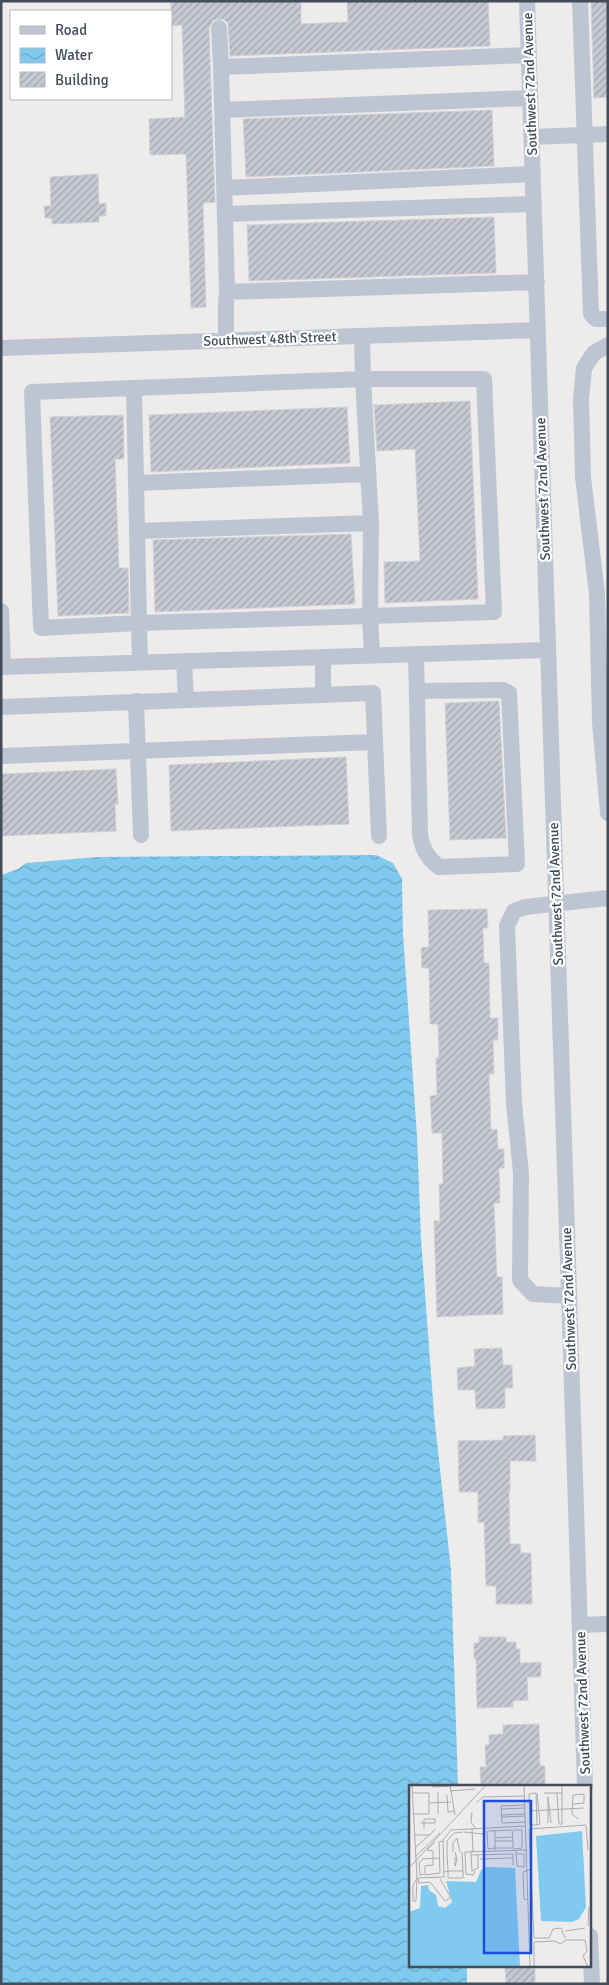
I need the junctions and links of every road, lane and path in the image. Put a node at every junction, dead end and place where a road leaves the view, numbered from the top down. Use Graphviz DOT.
graph roads {
  1 [pos="527,1"];
  2 [pos="580,1"];
  3 [pos="219,28"];
  4 [pos="528,56"];
  5 [pos="221,66"];
  6 [pos="530,98"];
  7 [pos="222,110"];
  8 [pos="608,134"];
  9 [pos="585,135"];
  10 [pos="532,136"];
  11 [pos="533,174"];
  12 [pos="224,188"];
  13 [pos="534,204"];
  14 [pos="225,214"];
  15 [pos="536,282"];
  16 [pos="227,292"];
  17 [pos="608,319"];
  18 [pos="538,330"];
  19 [pos="362,337"];
  20 [pos="226,341"];
  21 [pos="608,345"];
  22 [pos="1,348"];
  23 [pos="363,379"];
  24 [pos="134,388"];
  25 [pos="368,474"];
  26 [pos="136,483"];
  27 [pos="371,524"];
  28 [pos="137,531"];
  29 [pos="1,611"];
  30 [pos="370,616"];
  31 [pos="139,623"];
  32 [pos="548,650"];
  33 [pos="416,654"];
  34 [pos="372,655"];
  35 [pos="323,657"];
  36 [pos="184,661"];
  37 [pos="140,662"];
  38 [pos="2,667"];
  39 [pos="417,691"];
  40 [pos="323,695"];
  41 [pos="186,700"];
  42 [pos="136,701"];
  43 [pos="1,707"];
  44 [pos="375,742"];
  45 [pos="138,750"];
  46 [pos="1,756"];
  47 [pos="608,812"];
  48 [pos="141,835"];
  49 [pos="379,836"];
  50 [pos="608,898"];
  51 [pos="556,902"];
  52 [pos="569,1296"];
  53 [pos="608,1624"];
  54 [pos="580,1625"];
  55 [pos="585,1785"];
  56 [pos="591,1968"];
  57 [pos="592,1984"];
  1 -- 4 [label="street, Southwest 72nd Avenue"];
  2 -- 9 [label="street"];
  3 -- 5 [label="street"];
  4 -- 5 [label="street"];
  4 -- 6 [label="street, Southwest 72nd Avenue"];
  5 -- 7 [label="street"];
  6 -- 7 [label="street"];
  6 -- 10 [label="street, Southwest 72nd Avenue"];
  7 -- 12 [label="street"];
  8 -- 9 [label="street"];
  9 -- 10 [label="street"];
  9 -- 17 [label="street"];
  10 -- 11 [label="street, Southwest 72nd Avenue"];
  11 -- 12 [label="street"];
  11 -- 13 [label="street, Southwest 72nd Avenue"];
  12 -- 14 [label="street"];
  13 -- 14 [label="street"];
  13 -- 15 [label="street, Southwest 72nd Avenue"];
  14 -- 16 [label="street"];
  15 -- 16 [label="street"];
  15 -- 18 [label="street, Southwest 72nd Avenue"];
  16 -- 20 [label="street"];
  18 -- 19 [label="street, Southwest 48th Street"];
  18 -- 32 [label="street, Southwest 72nd Avenue"];
  19 -- 20 [label="street, Southwest 48th Street"];
  19 -- 23 [label="street"];
  20 -- 22 [label="street, Southwest 48th Street"];
  21 -- 47 [label="street"];
  23 -- 24 [label="street"];
  23 -- 25 [label="street"];
  23 -- 30 [label="street"];
  24 -- 26 [label="street"];
  24 -- 31 [label="street"];
  25 -- 26 [label="street"];
  25 -- 27 [label="street"];
  26 -- 28 [label="street"];
  27 -- 28 [label="street"];
  27 -- 30 [label="street"];
  28 -- 31 [label="street"];
  29 -- 38 [label="street"];
  30 -- 31 [label="street"];
  30 -- 34 [label="street"];
  31 -- 37 [label="street"];
  32 -- 33 [label="street"];
  32 -- 51 [label="street, Southwest 72nd Avenue"];
  33 -- 34 [label="street"];
  33 -- 39 [label="street"];
  34 -- 35 [label="street"];
  35 -- 36 [label="street"];
  35 -- 40 [label="street"];
  36 -- 37 [label="street"];
  36 -- 41 [label="street"];
  37 -- 38 [label="street"];
  39 -- 39 [label="street"];
  40 -- 41 [label="street"];
  40 -- 44 [label="street"];
  41 -- 42 [label="street"];
  42 -- 43 [label="street"];
  42 -- 45 [label="street"];
  44 -- 45 [label="street"];
  44 -- 49 [label="street"];
  45 -- 46 [label="street"];
  45 -- 48 [label="street"];
  50 -- 51 [label="street"];
  51 -- 52 [label="street, Southwest 72nd Avenue"];
  51 -- 52 [label="street"];
  52 -- 54 [label="street, Southwest 72nd Avenue"];
  53 -- 54 [label="street"];
  54 -- 55 [label="street, Southwest 72nd Avenue"];
  56 -- 57 [label="street"];
}
